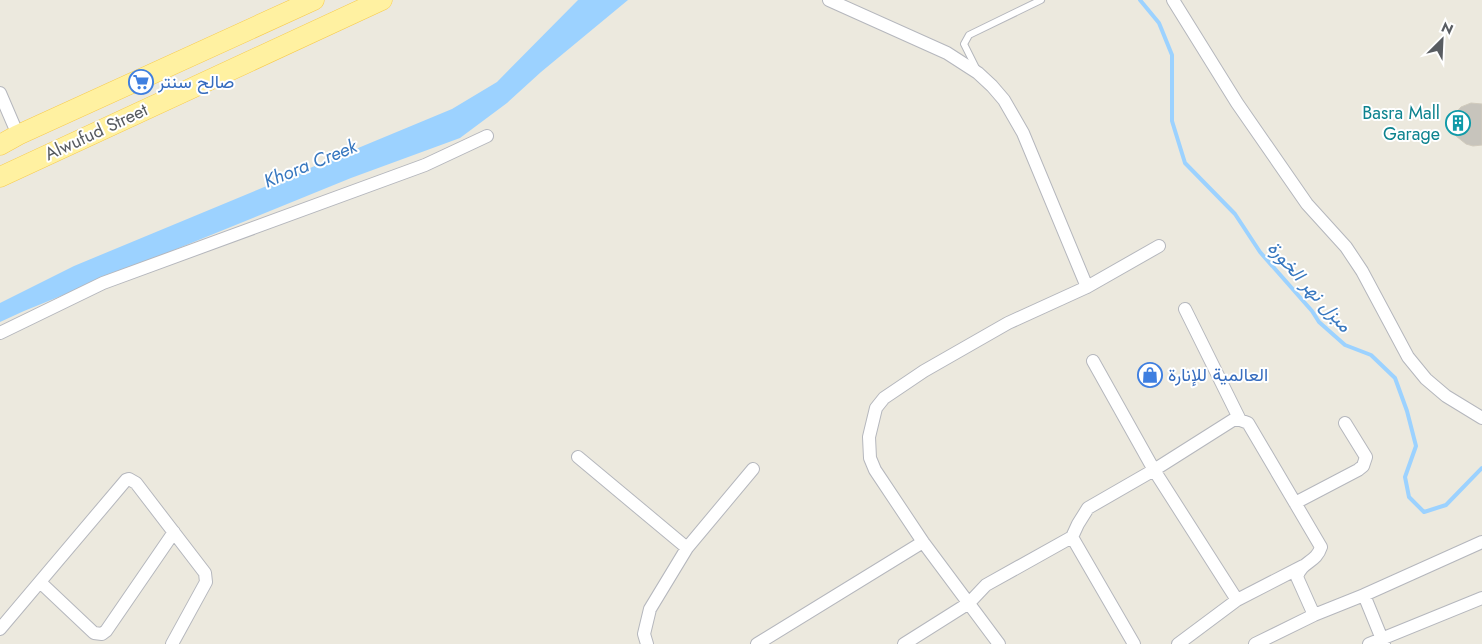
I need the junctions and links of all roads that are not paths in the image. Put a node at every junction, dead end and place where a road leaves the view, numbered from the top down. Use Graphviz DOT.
graph roads {
  1 [pos="314,0"];
  2 [pos="382,0"];
  3 [pos="829,0"];
  4 [pos="1041,0"];
  5 [pos="1173,0"];
  6 [pos="291,5"];
  7 [pos="978,73"];
  8 [pos="0,93"];
  9 [pos="18,135"];
  10 [pos="488,136"];
  11 [pos="0,145"];
  12 [pos="0,177"];
  13 [pos="1159,246"];
  14 [pos="1087,287"];
  15 [pos="1185,309"];
  16 [pos="0,333"];
  17 [pos="1094,361"];
  18 [pos="1482,418"];
  19 [pos="1240,420"];
  20 [pos="1345,423"];
  21 [pos="578,457"];
  22 [pos="753,469"];
  23 [pos="1154,470"];
  24 [pos="1295,503"];
  25 [pos="174,532"];
  26 [pos="1072,537"];
  27 [pos="924,542"];
  28 [pos="1482,542"];
  29 [pos="687,548"];
  30 [pos="1303,566"];
  31 [pos="40,582"];
  32 [pos="1364,595"];
  33 [pos="1482,598"];
  34 [pos="1236,600"];
  35 [pos="969,603"];
  36 [pos="1314,615"];
  37 [pos="0,629"];
  38 [pos="1383,641"];
  39 [pos="172,644"];
  40 [pos="647,644"];
  41 [pos="757,644"];
  42 [pos="904,644"];
  43 [pos="999,644"];
  44 [pos="1134,644"];
  45 [pos="1178,644"];
  46 [pos="1255,644"];
  47 [pos="1369,644"];
  1 -- 6 [label="main road, Alwufud Street"];
  2 -- 12 [label="main road, Alwufud Street"];
  3 -- 7 [label="street"];
  4 -- 7 [label="lane"];
  5 -- 18 [label="street"];
  6 -- 9 [label="main road, Alwufud Street"];
  7 -- 14 [label="street"];
  8 -- 9 [label="street"];
  9 -- 11 [label="main road, Alwufud Street"];
  10 -- 16 [label="street"];
  13 -- 14 [label="street"];
  14 -- 27 [label="street"];
  15 -- 19 [label="street"];
  17 -- 23 [label="street"];
  19 -- 23 [label="street"];
  19 -- 24 [label="street"];
  20 -- 24 [label="street"];
  21 -- 29 [label="street"];
  22 -- 29 [label="street"];
  23 -- 26 [label="street"];
  23 -- 34 [label="street"];
  24 -- 30 [label="street"];
  25 -- 31 [label="street"];
  25 -- 31 [label="street"];
  25 -- 39 [label="street"];
  26 -- 35 [label="street"];
  26 -- 44 [label="street"];
  27 -- 35 [label="street"];
  27 -- 41 [label="street"];
  28 -- 32 [label="street"];
  29 -- 40 [label="street"];
  30 -- 34 [label="street"];
  30 -- 36 [label="street"];
  31 -- 37 [label="street"];
  32 -- 36 [label="street"];
  32 -- 38 [label="street"];
  33 -- 38 [label="street"];
  34 -- 45 [label="street"];
  35 -- 42 [label="street"];
  35 -- 43 [label="street"];
  36 -- 46 [label="street"];
  38 -- 47 [label="street"];
}
